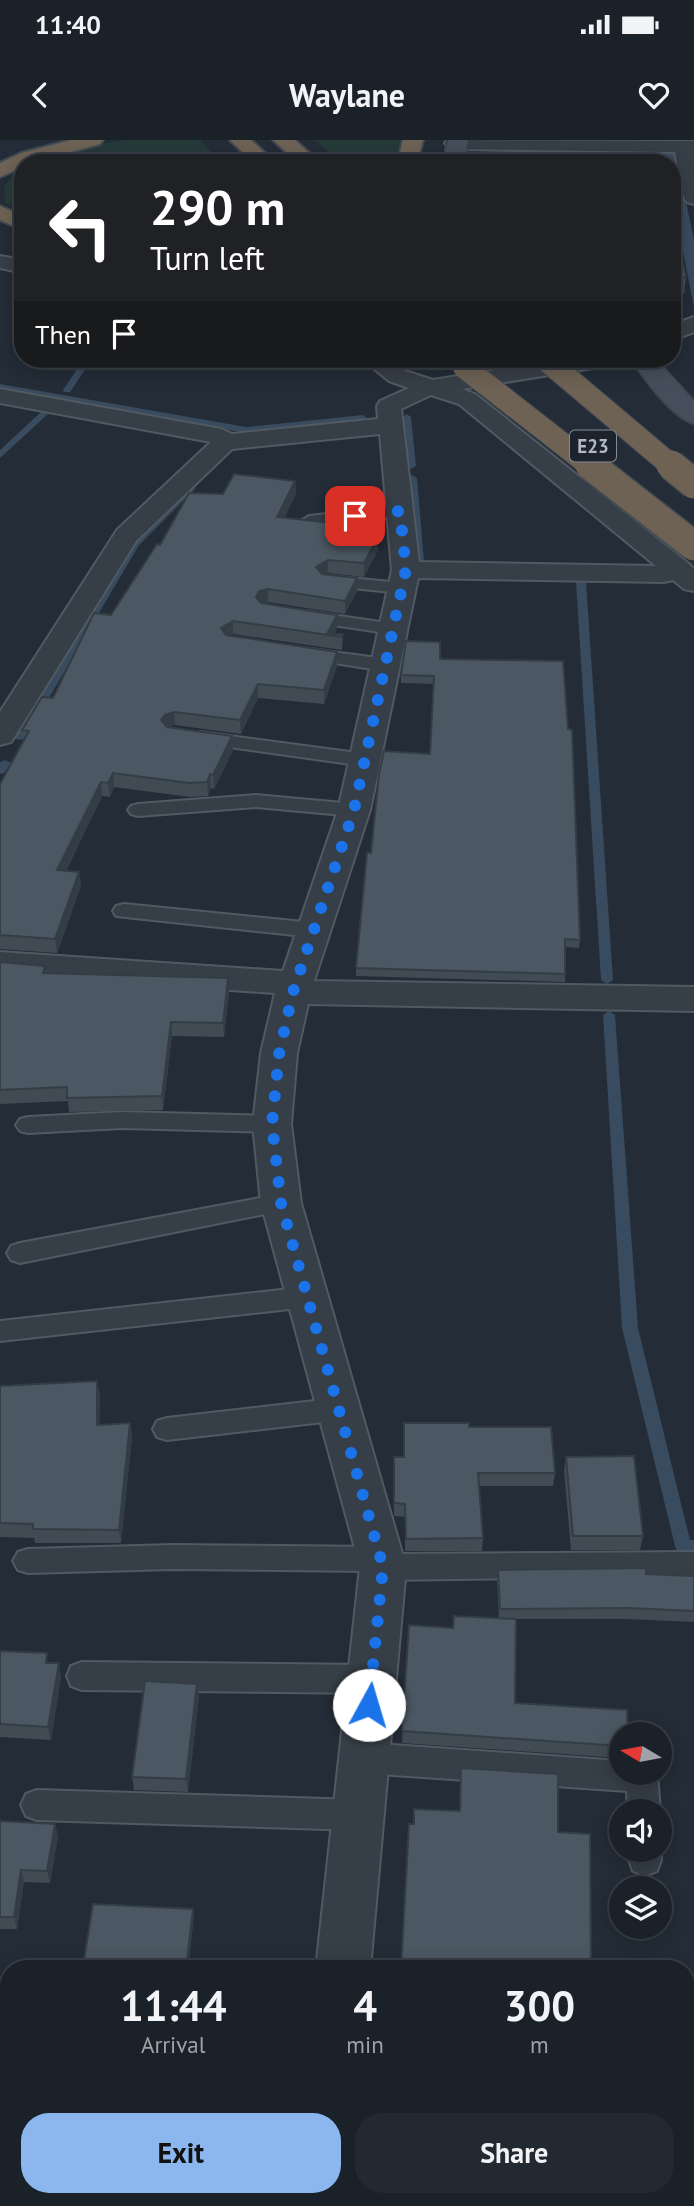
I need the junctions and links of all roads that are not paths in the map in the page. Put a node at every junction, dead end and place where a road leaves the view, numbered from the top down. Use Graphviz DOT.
graph roads {
  1 [pos="41,140"];
  2 [pos="93,140"];
  3 [pos="222,140"];
  4 [pos="240,140"];
  5 [pos="283,140"];
  6 [pos="456,149"];
  7 [pos="687,150"];
  8 [pos="0,153"];
  9 [pos="39,154"];
  10 [pos="233,154"];
  11 [pos="256,154"];
  12 [pos="299,154"];
  13 [pos="694,198"];
  14 [pos="386,368"];
  15 [pos="464,368"];
  16 [pos="502,368"];
  17 [pos="550,368"];
  18 [pos="556,368"];
  19 [pos="577,368"];
  20 [pos="650,368"];
  21 [pos="427,388"];
  22 [pos="0,396"];
  23 [pos="694,416"];
  24 [pos="391,425"];
  25 [pos="225,442"];
  26 [pos="694,468"];
  27 [pos="694,484"];
  28 [pos="400,511"];
  29 [pos="309,521"];
  30 [pos="694,533"];
  31 [pos="694,546"];
  32 [pos="687,576"];
  33 [pos="404,579"];
  34 [pos="328,582"];
  35 [pos="293,614"];
  36 [pos="393,629"];
  37 [pos="289,650"];
  38 [pos="385,665"];
  39 [pos="176,734"];
  40 [pos="0,736"];
  41 [pos="365,760"];
  42 [pos="138,810"];
  43 [pos="354,810"];
  44 [pos="124,911"];
  45 [pos="313,930"];
  46 [pos="0,963"];
  47 [pos="294,987"];
  48 [pos="694,999"];
  49 [pos="272,1124"];
  50 [pos="28,1125"];
  51 [pos="281,1203"];
  52 [pos="20,1253"];
  53 [pos="308,1297"];
  54 [pos="0,1331"];
  55 [pos="341,1409"];
  56 [pos="167,1429"];
  57 [pos="28,1561"];
  58 [pos="382,1563"];
  59 [pos="694,1564"];
  60 [pos="82,1676"];
  61 [pos="372,1679"];
  62 [pos="364,1758"];
  63 [pos="644,1799"];
  64 [pos="37,1805"];
  65 [pos="358,1815"];
  66 [pos="343,1960"];
  1 -- 8 [label="highway"];
  2 -- 9 [label="highway"];
  3 -- 10 [label="highway"];
  4 -- 11 [label="highway"];
  5 -- 12 [label="highway"];
  6 -- 7 [label="street"];
  7 -- 13 [label="street"];
  14 -- 21 [label="street"];
  15 -- 31 [label="highway, bridge"];
  16 -- 30 [label="highway, E23"];
  17 -- 21 [label="street"];
  18 -- 27 [label="highway, E23, bridge"];
  19 -- 26 [label="highway"];
  20 -- 23 [label="main road"];
  21 -- 24 [label="street"];
  21 -- 32 [label="street"];
  22 -- 25 [label="street"];
  24 -- 25 [label="street"];
  24 -- 28 [label="street"];
  25 -- 40 [label="street"];
  28 -- 29 [label="lane"];
  28 -- 33 [label="street"];
  32 -- 33 [label="street"];
  33 -- 34 [label="lane"];
  33 -- 36 [label="street"];
  35 -- 36 [label="lane"];
  36 -- 38 [label="street"];
  37 -- 38 [label="lane"];
  38 -- 41 [label="street"];
  39 -- 41 [label="lane"];
  41 -- 43 [label="street"];
  42 -- 43 [label="lane"];
  43 -- 45 [label="street"];
  44 -- 45 [label="lane"];
  45 -- 47 [label="street"];
  46 -- 47 [label="street"];
  47 -- 48 [label="street"];
  47 -- 49 [label="street"];
  49 -- 50 [label="lane"];
  49 -- 51 [label="street"];
  51 -- 52 [label="lane"];
  51 -- 53 [label="street"];
  53 -- 54 [label="lane"];
  53 -- 55 [label="street"];
  55 -- 56 [label="lane"];
  55 -- 58 [label="street"];
  57 -- 58 [label="lane"];
  58 -- 59 [label="lane"];
  58 -- 61 [label="street"];
  60 -- 61 [label="lane"];
  61 -- 62 [label="street"];
  62 -- 63 [label="lane"];
  62 -- 65 [label="street"];
  64 -- 65 [label="lane"];
  65 -- 66 [label="street"];
}
